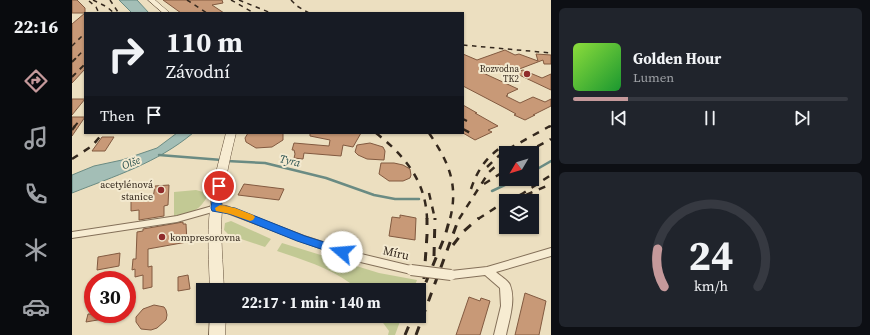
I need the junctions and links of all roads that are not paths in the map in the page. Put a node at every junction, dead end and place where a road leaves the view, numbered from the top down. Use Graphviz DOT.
graph roads {
  1 [pos="151,0"];
  2 [pos="166,12"];
  3 [pos="231,134"];
  4 [pos="216,208"];
  5 [pos="72,235"];
  6 [pos="551,252"];
  7 [pos="487,271"];
  8 [pos="217,283"];
  9 [pos="218,323"];
  10 [pos="217,335"];
  11 [pos="500,335"];
  1 -- 2 [label="street"];
  3 -- 4 [label="street"];
  4 -- 5 [label="street"];
  4 -- 7 [label="street, Míru, bridge"];
  4 -- 8 [label="street"];
  6 -- 7 [label="street, Míru"];
  7 -- 11 [label="street"];
  9 -- 10 [label="street"];
}
